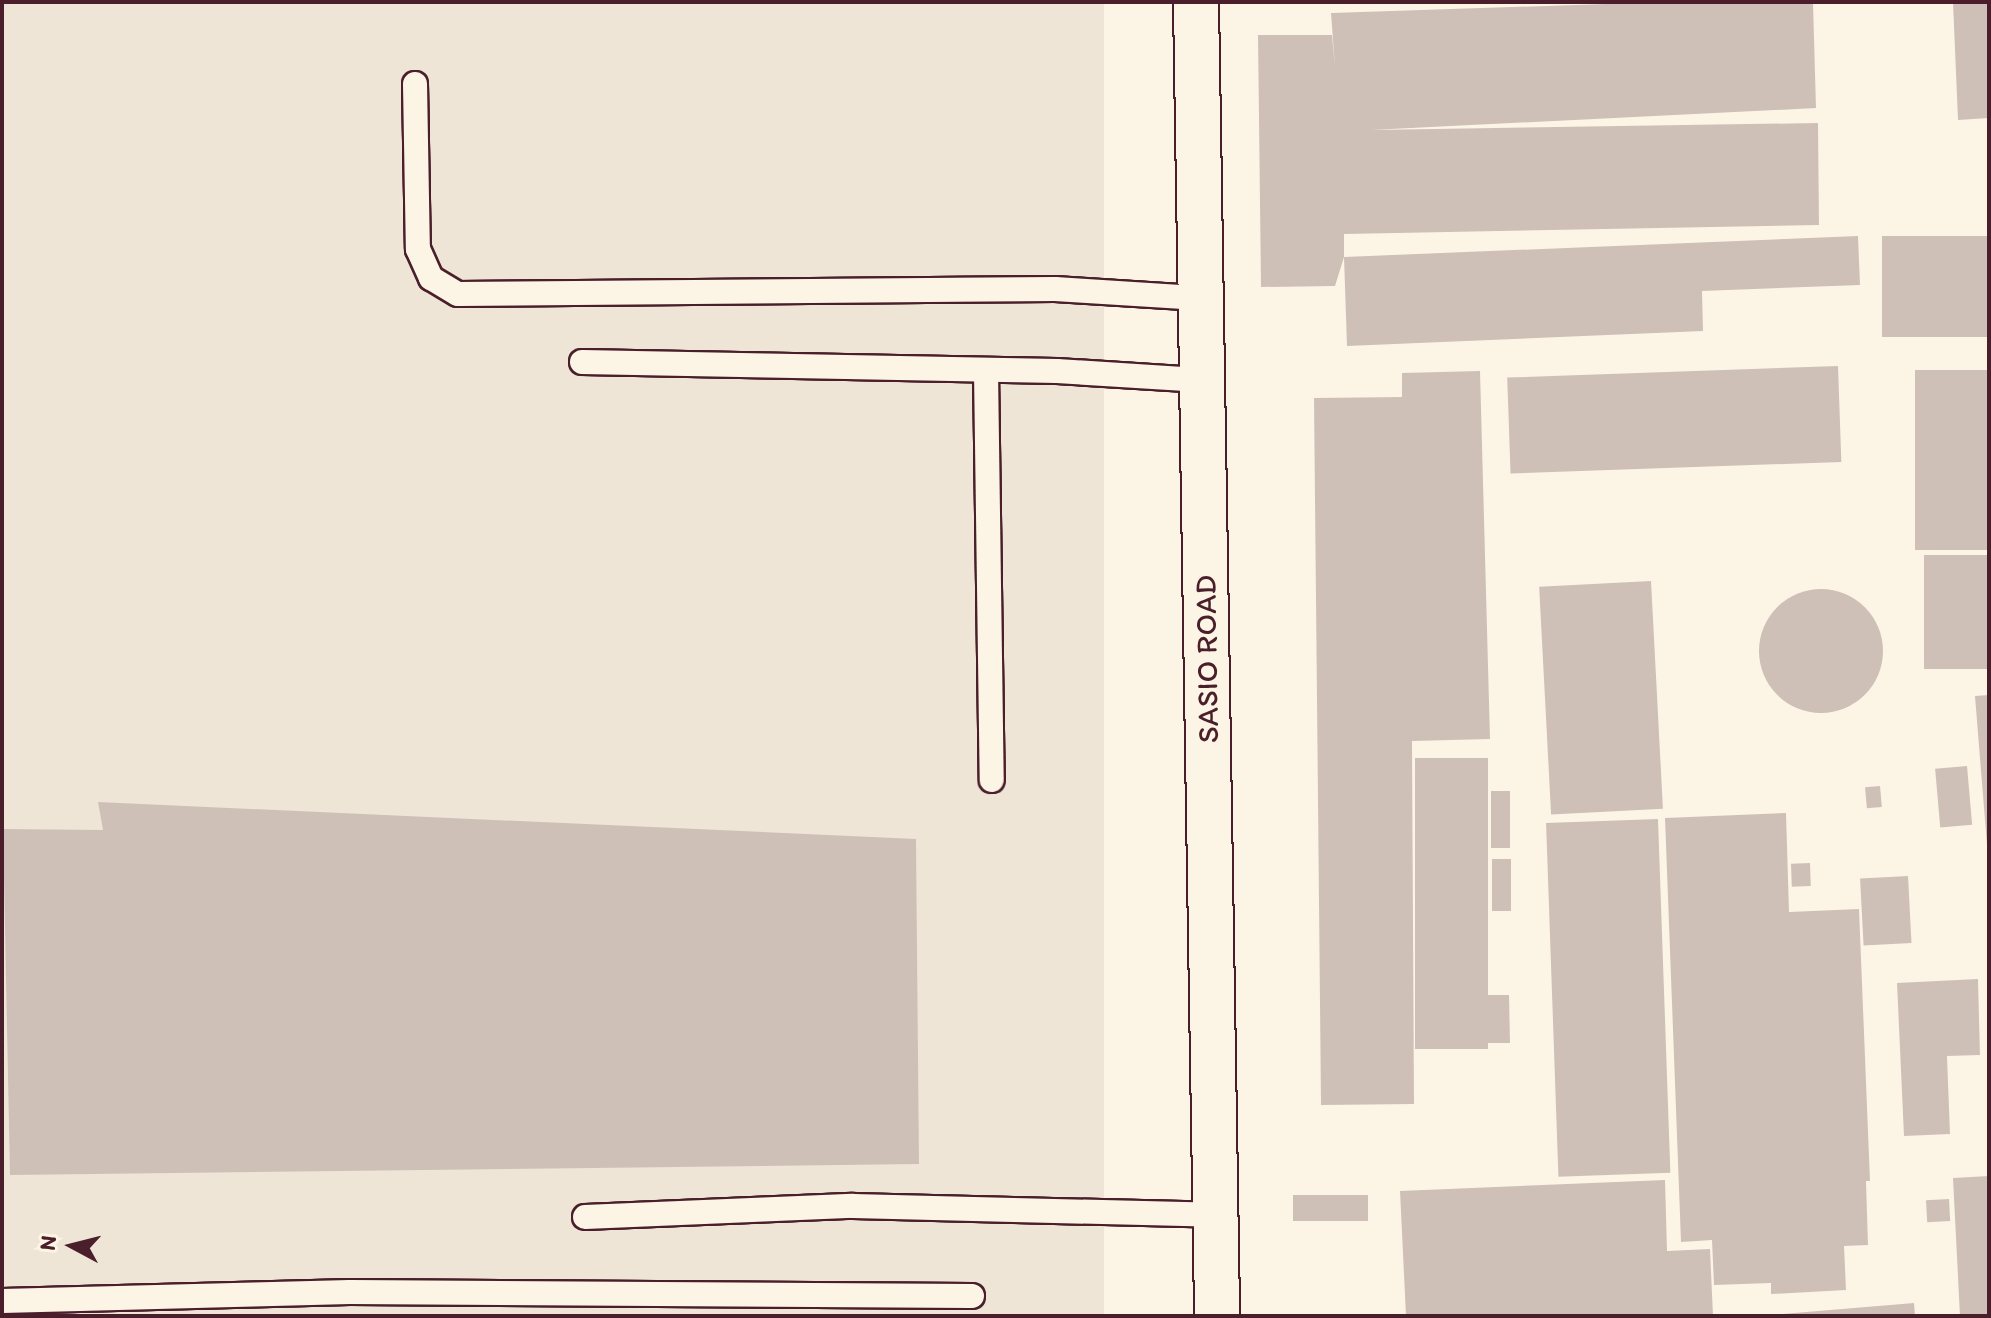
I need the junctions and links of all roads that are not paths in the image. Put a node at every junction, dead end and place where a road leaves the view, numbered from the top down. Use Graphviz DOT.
graph roads {
  1 [pos="1196,2"];
  2 [pos="415,84"];
  3 [pos="1200,298"];
  4 [pos="582,362"];
  5 [pos="986,371"];
  6 [pos="1202,380"];
  7 [pos="992,780"];
  8 [pos="1215,1215"];
  9 [pos="585,1217"];
  10 [pos="972,1296"];
  11 [pos="2,1301"];
  12 [pos="1217,1316"];
  1 -- 3 [label="street, SASIO ROAD"];
  2 -- 3 [label="lane"];
  3 -- 6 [label="street, SASIO ROAD"];
  4 -- 5 [label="lane"];
  5 -- 6 [label="lane"];
  5 -- 7 [label="lane"];
  6 -- 8 [label="street, SASIO ROAD"];
  8 -- 9 [label="lane"];
  8 -- 12 [label="street, SASIO ROAD"];
  10 -- 11 [label="lane"];
}
